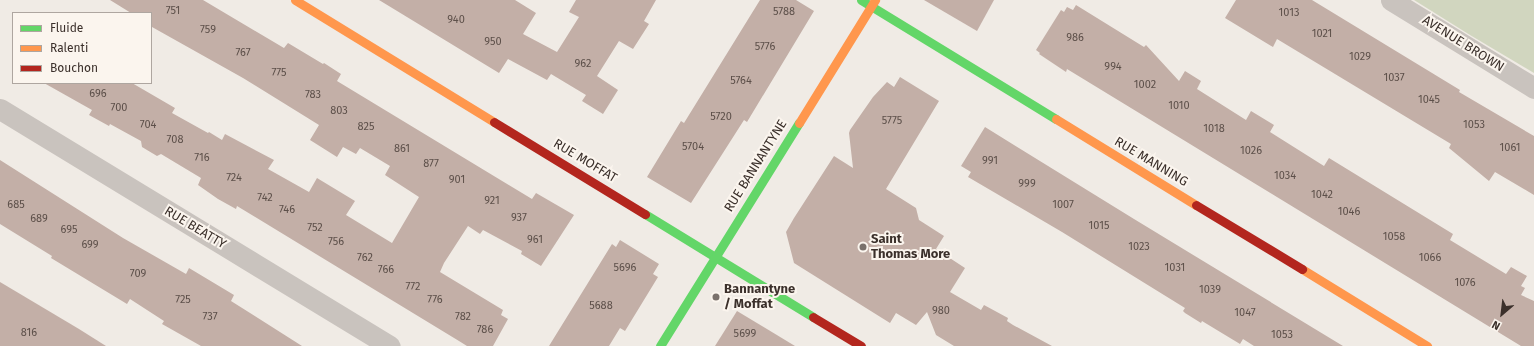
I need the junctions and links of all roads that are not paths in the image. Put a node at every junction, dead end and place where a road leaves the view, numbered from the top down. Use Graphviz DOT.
graph roads {
  1 [pos="295,0"];
  2 [pos="861,0"];
  3 [pos="1391,0"];
  4 [pos="873,3"];
  5 [pos="1534,88"];
  6 [pos="0,109"];
  7 [pos="715,256"];
  8 [pos="390,346"];
  9 [pos="660,346"];
  10 [pos="861,346"];
  11 [pos="1427,346"];
  1 -- 7 [label="street, RUE MOFFAT"];
  2 -- 4 [label="street, RUE MANNING"];
  3 -- 5 [label="street, AVENUE BROWN"];
  4 -- 7 [label="street, RUE BANNANTYNE"];
  4 -- 11 [label="street, RUE MANNING"];
  6 -- 8 [label="street, RUE BEATTY"];
  7 -- 9 [label="street, RUE BANNANTYNE"];
  7 -- 10 [label="street, RUE MOFFAT"];
}
